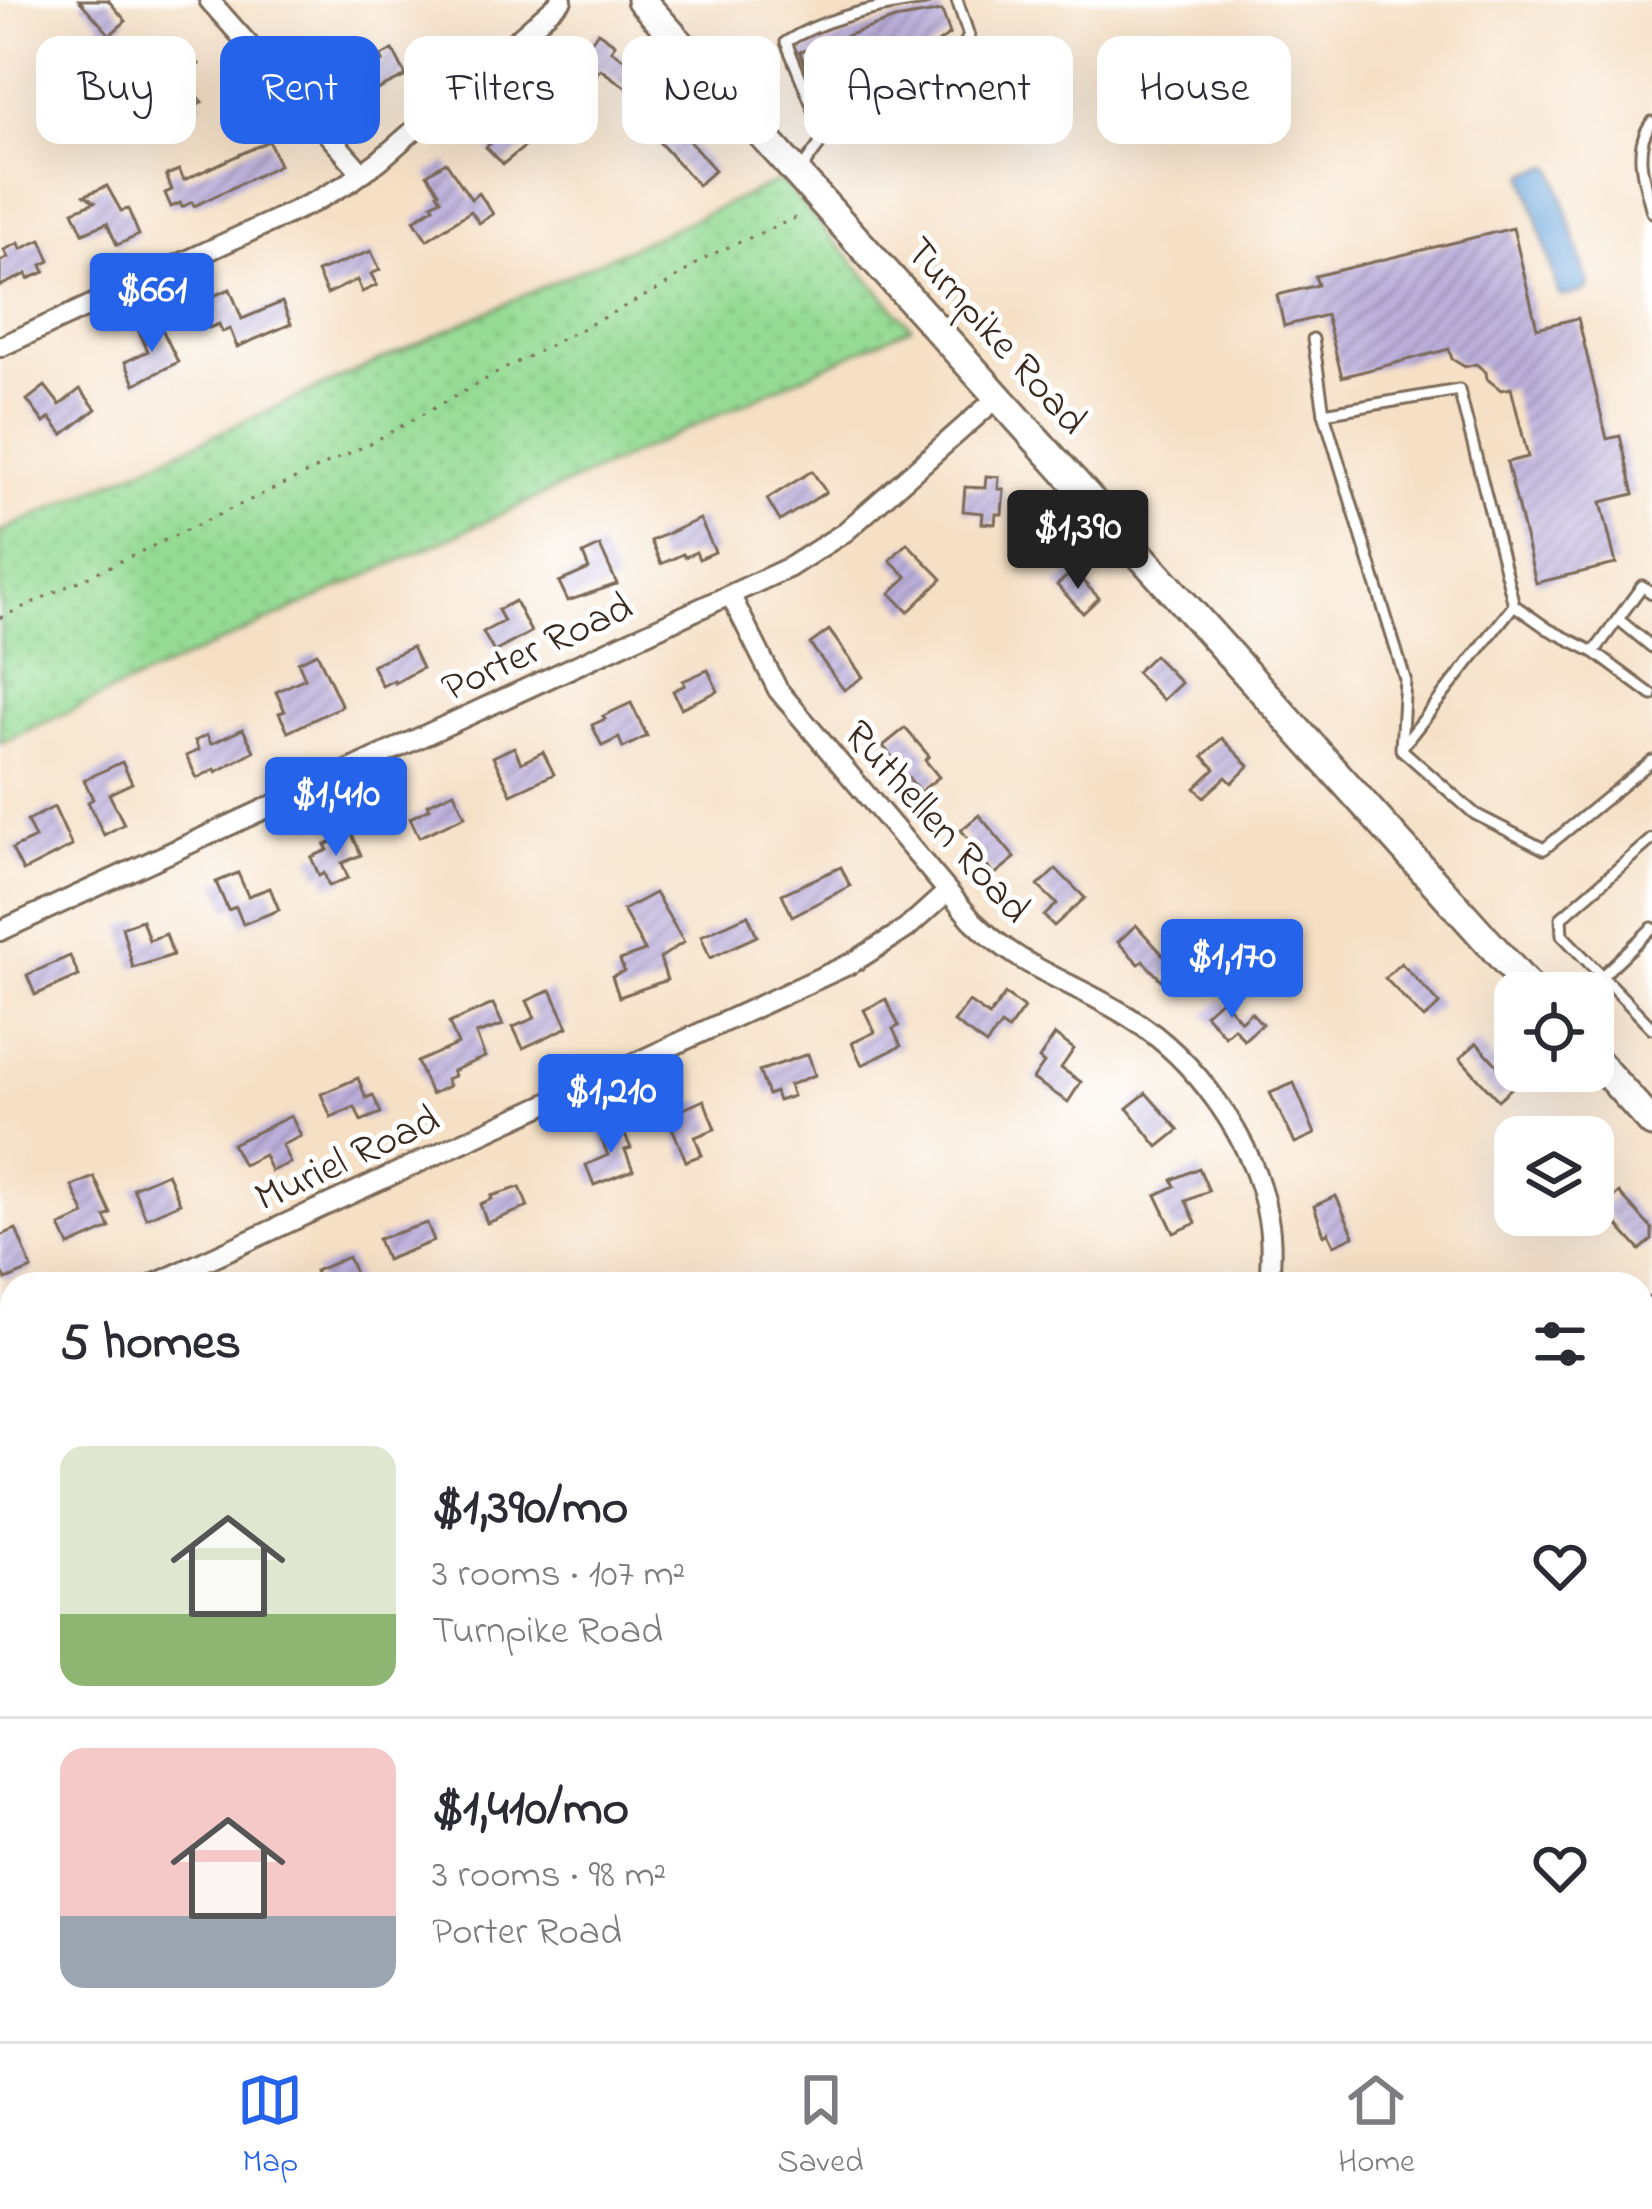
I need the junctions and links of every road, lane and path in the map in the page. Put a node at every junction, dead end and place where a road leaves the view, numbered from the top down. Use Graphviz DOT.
graph roads {
  1 [pos="209,0"];
  2 [pos="562,0"];
  3 [pos="641,0"];
  4 [pos="925,0"];
  5 [pos="957,0"];
  6 [pos="969,36"];
  7 [pos="804,86"];
  8 [pos="1652,122"];
  9 [pos="820,144"];
  10 [pos="362,173"];
  11 [pos="797,176"];
  12 [pos="824,205"];
  13 [pos="1652,212"];
  14 [pos="1313,339"];
  15 [pos="0,346"];
  16 [pos="998,397"];
  17 [pos="1324,413"];
  18 [pos="1652,593"];
  19 [pos="731,596"];
  20 [pos="1514,605"];
  21 [pos="0,618"];
  22 [pos="1618,619"];
  23 [pos="1652,647"];
  24 [pos="1594,652"];
  25 [pos="1652,695"];
  26 [pos="1401,748"];
  27 [pos="1652,761"];
  28 [pos="1652,839"];
  29 [pos="947,892"];
  30 [pos="1652,928"];
  31 [pos="0,931"];
  32 [pos="1515,972"];
  33 [pos="1598,972"];
  34 [pos="1606,972"];
  35 [pos="1614,988"];
  36 [pos="1652,1028"];
  37 [pos="1614,1081"];
  38 [pos="1652,1123"];
  39 [pos="180,1272"];
  40 [pos="1269,1272"];
  1 -- 10 [label="street"];
  2 -- 10 [label="street"];
  3 -- 11 [label="main road, Turnpike Road"];
  4 -- 7 [label="lane"];
  5 -- 6 [label="lane"];
  8 -- 13 [label="lane"];
  9 -- 11 [label="lane"];
  10 -- 15 [label="street"];
  11 -- 12 [label="main road, Turnpike Road"];
  12 -- 16 [label="main road, Turnpike Road"];
  12 -- 21 [label="path"];
  14 -- 17 [label="lane"];
  16 -- 19 [label="street, Porter Road"];
  16 -- 32 [label="main road, Turnpike Road"];
  17 -- 20 [label="lane"];
  17 -- 26 [label="lane"];
  18 -- 22 [label="lane"];
  19 -- 29 [label="street, Ruthellen Road"];
  19 -- 31 [label="street, Porter Road"];
  20 -- 24 [label="lane"];
  20 -- 26 [label="lane"];
  22 -- 23 [label="lane"];
  22 -- 24 [label="lane"];
  24 -- 25 [label="lane"];
  26 -- 27 [label="lane"];
  28 -- 33 [label="lane"];
  29 -- 39 [label="street, Muriel Road"];
  29 -- 40 [label="street, Ruthellen Road"];
  30 -- 34 [label="lane"];
  35 -- 36 [label="lane"];
  37 -- 38 [label="main road"];
}
